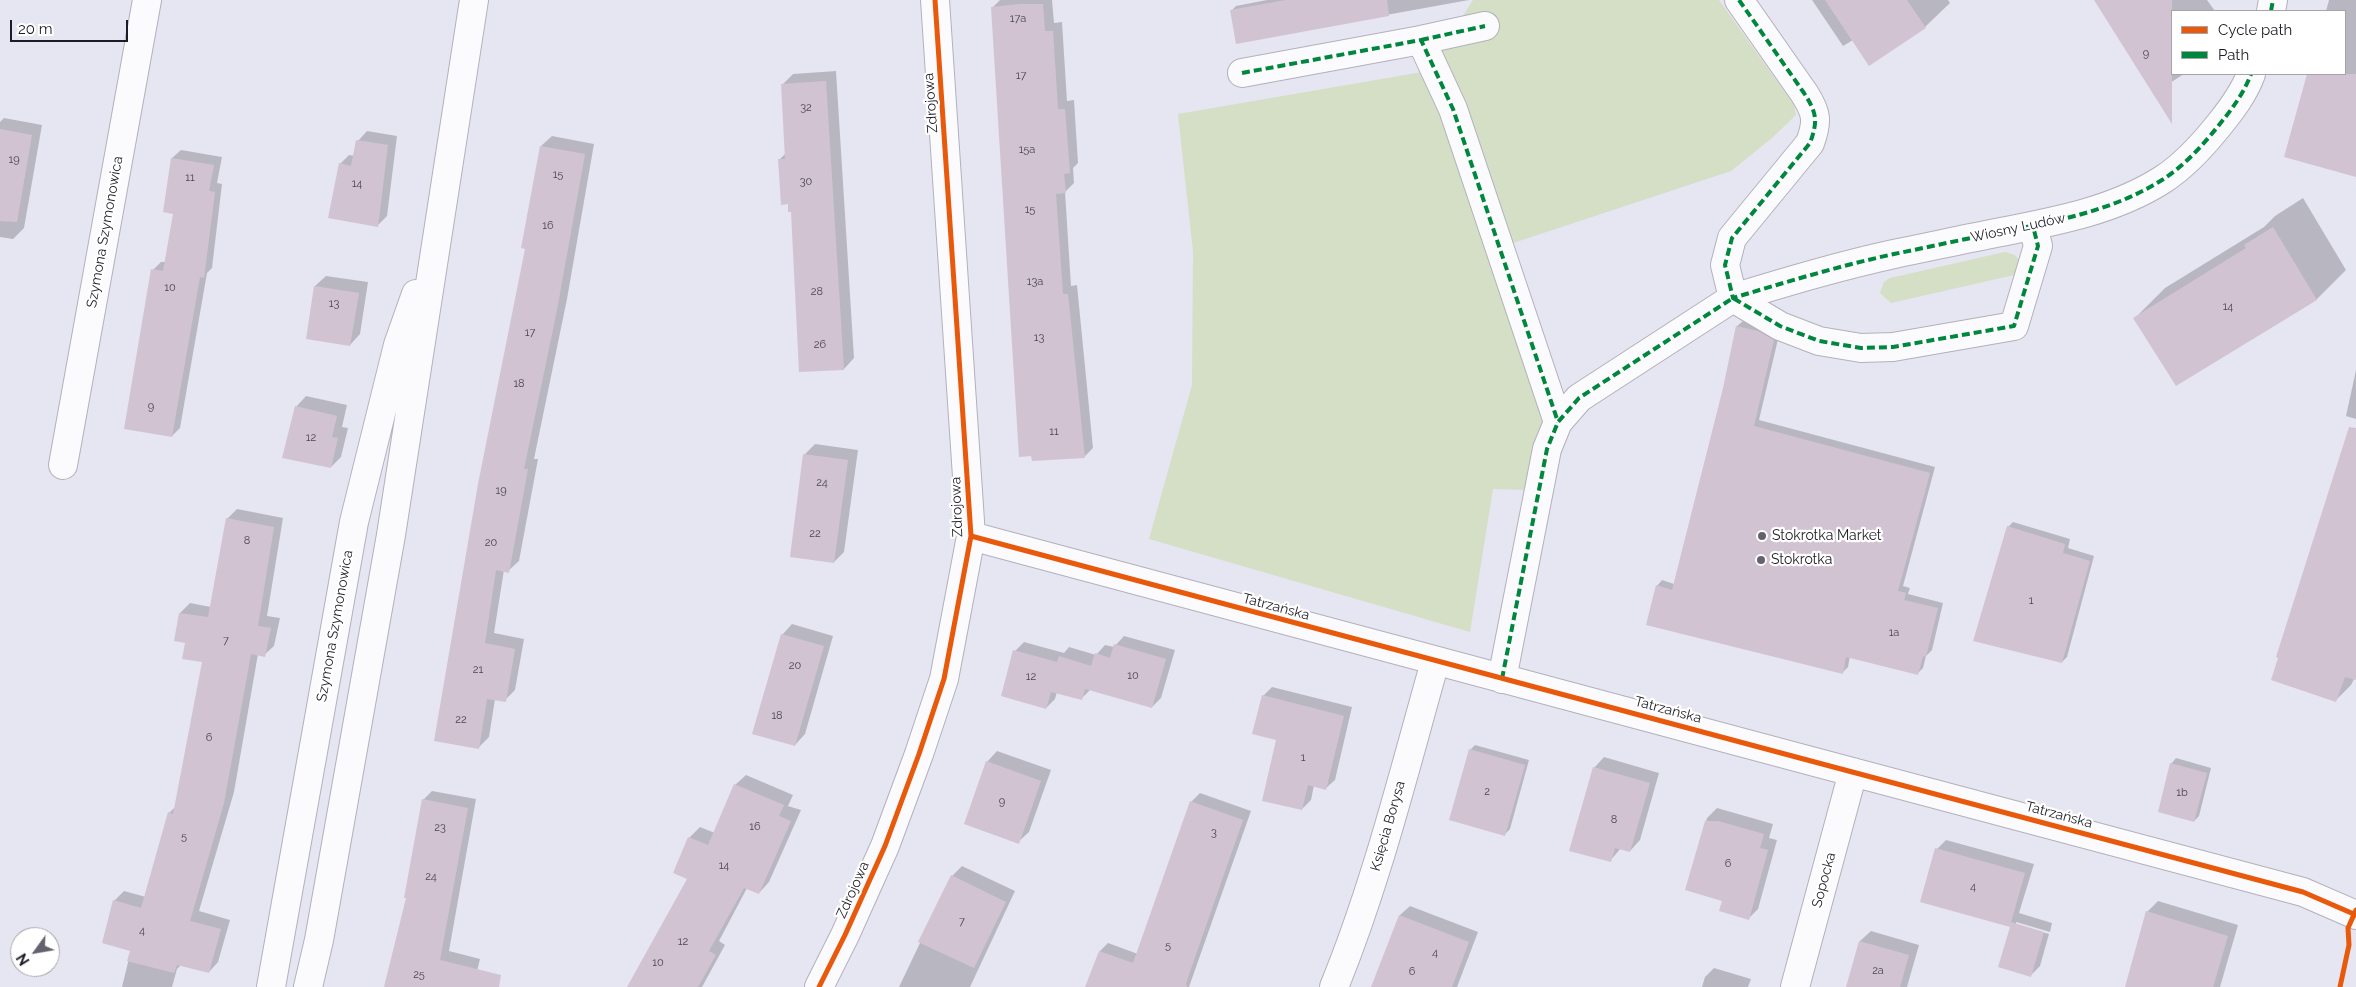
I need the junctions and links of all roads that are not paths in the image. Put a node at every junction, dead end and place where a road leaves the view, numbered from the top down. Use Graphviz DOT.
graph roads {
  1 [pos="147,0"];
  2 [pos="474,0"];
  3 [pos="935,0"];
  4 [pos="1739,0"];
  5 [pos="1485,26"];
  6 [pos="1421,40"];
  7 [pos="1242,73"];
  8 [pos="2251,75"];
  9 [pos="2033,226"];
  10 [pos="432,275"];
  11 [pos="1733,298"];
  12 [pos="1558,422"];
  13 [pos="63,464"];
  14 [pos="971,536"];
  15 [pos="1435,662"];
  16 [pos="1502,679"];
  17 [pos="1853,772"];
  18 [pos="2356,915"];
  19 [pos="271,987"];
  20 [pos="308,987"];
  21 [pos="819,987"];
  22 [pos="1334,987"];
  23 [pos="1795,987"];
  1 -- 13 [label="street, Szymona Szymonowica"];
  2 -- 10 [label="street"];
  3 -- 14 [label="street, Zdrojowa"];
  4 -- 11 [label="street"];
  5 -- 6 [label="street"];
  6 -- 7 [label="street"];
  6 -- 12 [label="street"];
  8 -- 9 [label="street, Wiosny Ludów"];
  9 -- 11 [label="street, Wiosny Ludów"];
  9 -- 11 [label="street"];
  10 -- 19 [label="street, Szymona Szymonowica"];
  10 -- 20 [label="street"];
  11 -- 12 [label="street, Wiosny Ludów"];
  12 -- 16 [label="street, Wiosny Ludów"];
  14 -- 15 [label="street, Tatrzańska"];
  14 -- 21 [label="street, Zdrojowa"];
  15 -- 16 [label="street, Tatrzańska"];
  15 -- 22 [label="street, Księcia Borysa"];
  16 -- 17 [label="street, Tatrzańska"];
  17 -- 18 [label="street, Tatrzańska"];
  17 -- 23 [label="street, Sopocka"];
}
